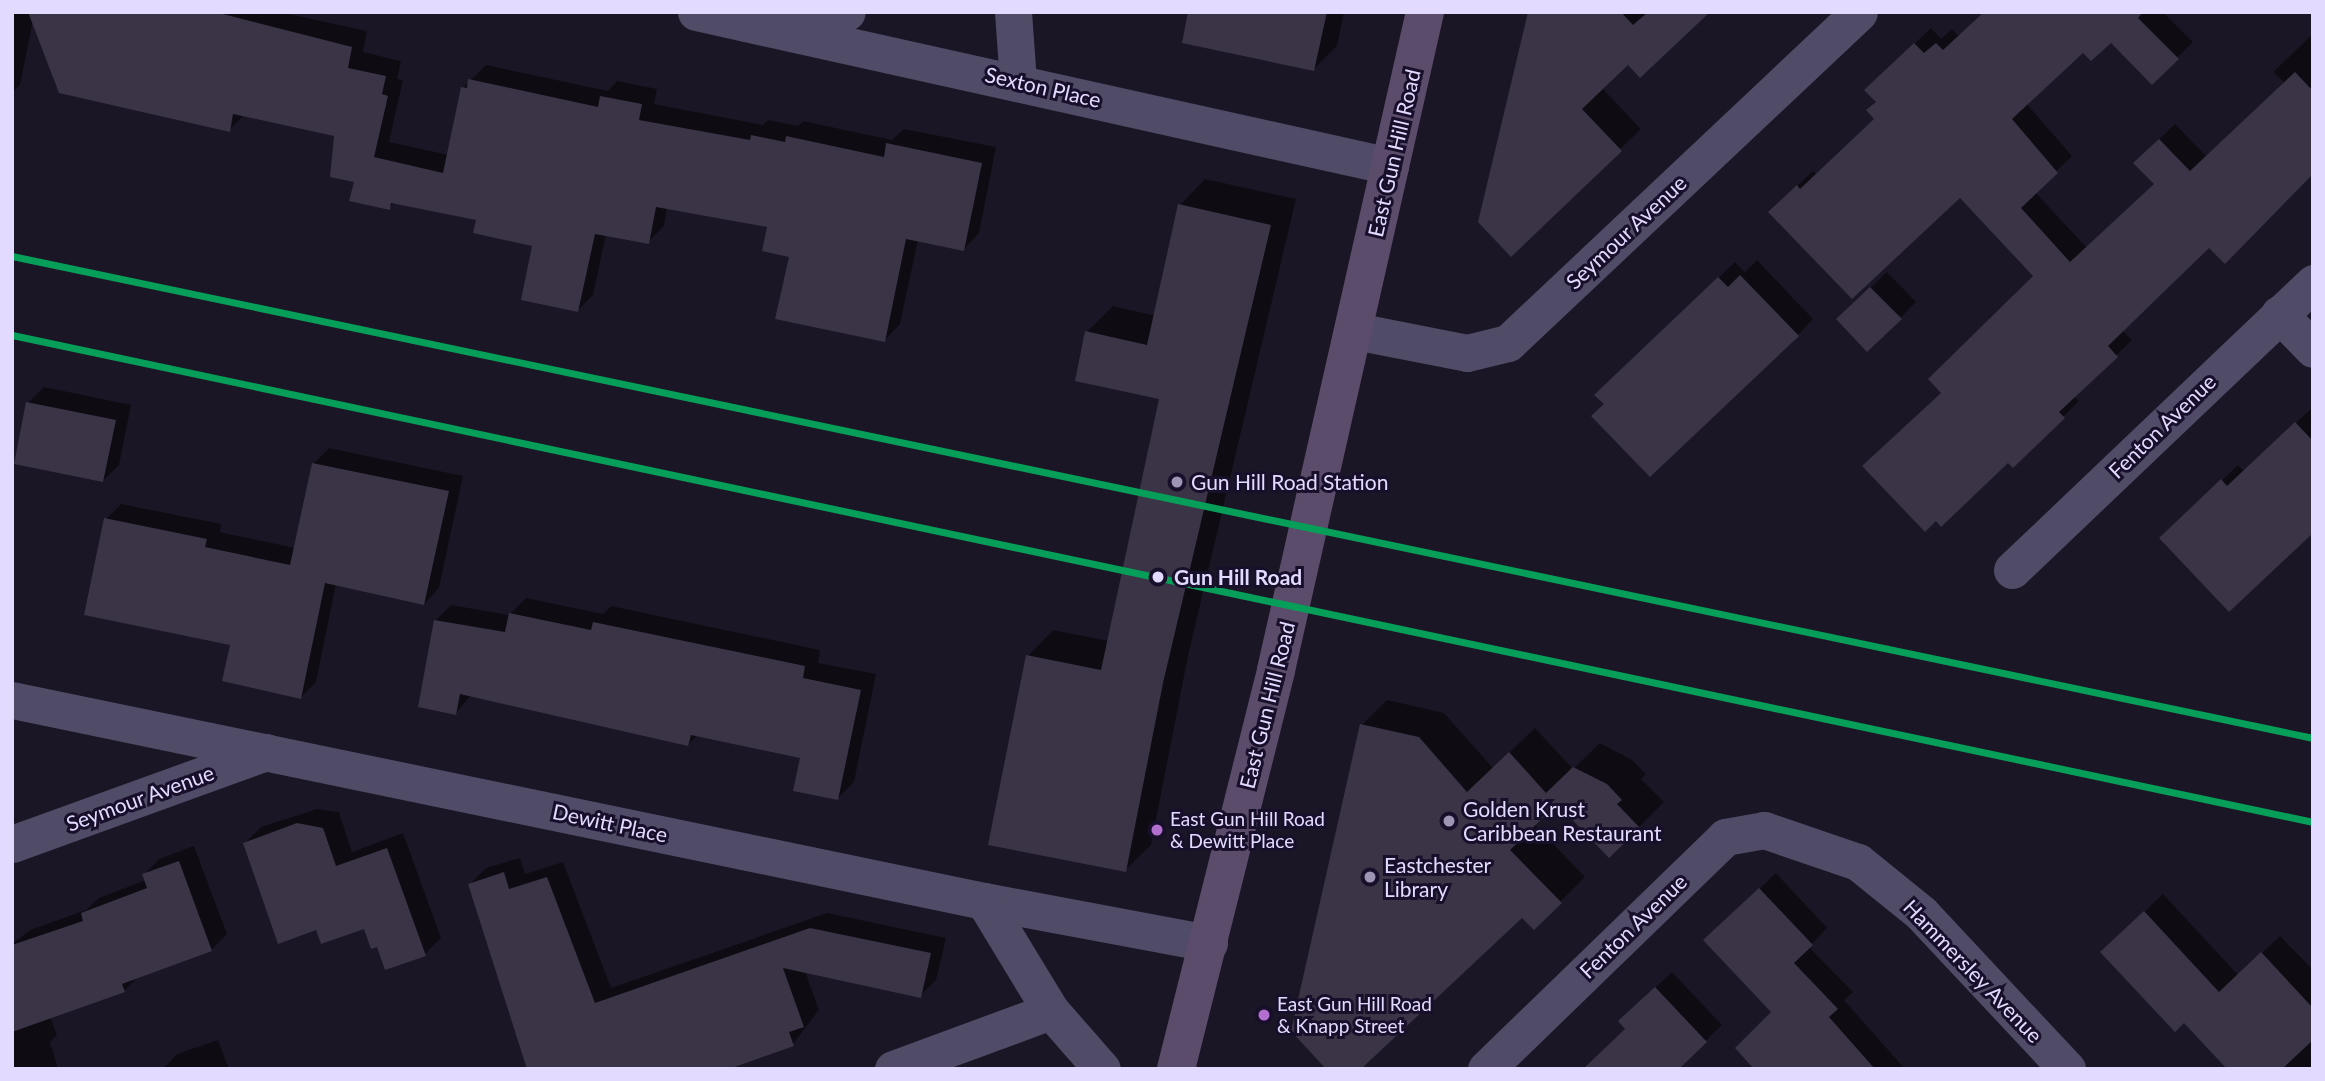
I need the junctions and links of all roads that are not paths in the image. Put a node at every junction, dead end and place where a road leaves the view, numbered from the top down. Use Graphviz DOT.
graph roads {
  1 [pos="696,12"];
  2 [pos="847,12"];
  3 [pos="1013,12"];
  4 [pos="1425,12"];
  5 [pos="1858,12"];
  6 [pos="794,31"];
  7 [pos="1018,82"];
  8 [pos="1390,166"];
  9 [pos="2313,283"];
  10 [pos="2279,314"];
  11 [pos="1355,331"];
  12 [pos="2313,349"];
  13 [pos="2012,570"];
  14 [pos="12,700"];
  15 [pos="267,751"];
  16 [pos="1799,841"];
  17 [pos="12,844"];
  18 [pos="984,901"];
  19 [pos="1209,943"];
  20 [pos="1051,1011"];
  21 [pos="893,1069"];
  22 [pos="1102,1069"];
  23 [pos="1176,1069"];
  24 [pos="1486,1069"];
  25 [pos="2067,1069"];
  1 -- 6 [label="street, Sexton Place"];
  2 -- 6 [label="street"];
  3 -- 7 [label="street"];
  4 -- 8 [label="main road, East Gun Hill Road"];
  5 -- 11 [label="street, Seymour Avenue"];
  6 -- 7 [label="street, Sexton Place"];
  7 -- 8 [label="street, Sexton Place"];
  8 -- 11 [label="main road, East Gun Hill Road"];
  9 -- 10 [label="street, Fenton Avenue"];
  10 -- 12 [label="street"];
  10 -- 13 [label="street, Fenton Avenue"];
  11 -- 19 [label="main road, East Gun Hill Road"];
  14 -- 15 [label="street, Dewitt Place"];
  15 -- 17 [label="street, Seymour Avenue"];
  15 -- 18 [label="street, Dewitt Place"];
  16 -- 24 [label="street, Fenton Avenue"];
  16 -- 25 [label="street, Hammersley Avenue"];
  18 -- 19 [label="street, Dewitt Place"];
  18 -- 20 [label="street"];
  19 -- 23 [label="main road, East Gun Hill Road"];
  20 -- 21 [label="street"];
  20 -- 22 [label="street"];
}
